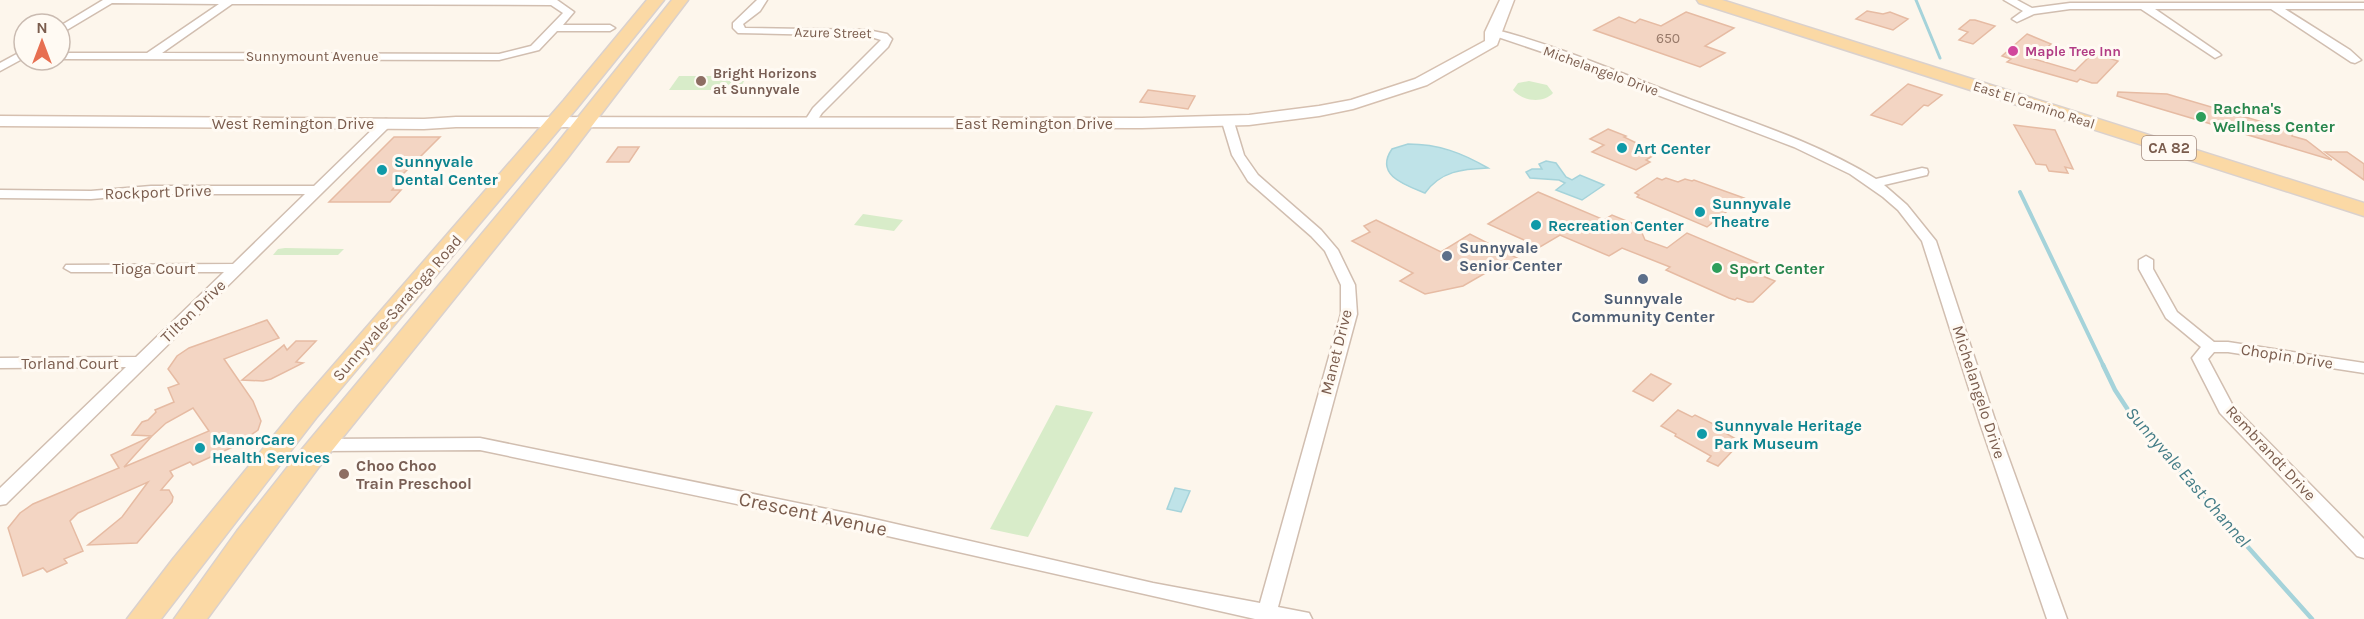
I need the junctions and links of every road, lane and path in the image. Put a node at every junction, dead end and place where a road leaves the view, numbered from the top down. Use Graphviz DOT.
graph roads {
  1 [pos="109,0"];
  2 [pos="656,0"];
  3 [pos="680,0"];
  4 [pos="762,0"];
  5 [pos="1507,0"];
  6 [pos="1705,0"];
  7 [pos="1736,0"];
  8 [pos="2009,0"];
  9 [pos="229,1"];
  10 [pos="2139,3"];
  11 [pos="2268,3"];
  12 [pos="2364,6"];
  13 [pos="2031,11"];
  14 [pos="2017,19"];
  15 [pos="72,23"];
  16 [pos="555,28"];
  17 [pos="610,28"];
  18 [pos="1493,32"];
  19 [pos="2215,55"];
  20 [pos="72,56"];
  21 [pos="150,56"];
  22 [pos="2355,60"];
  23 [pos="2030,98"];
  24 [pos="0,121"];
  25 [pos="556,122"];
  26 [pos="586,122"];
  27 [pos="1228,122"];
  28 [pos="386,123"];
  29 [pos="810,123"];
  30 [pos="1922,172"];
  31 [pos="1874,183"];
  32 [pos="317,190"];
  33 [pos="6,194"];
  34 [pos="2364,197"];
  35 [pos="0,203"];
  36 [pos="2364,210"];
  37 [pos="2146,260"];
  38 [pos="71,268"];
  39 [pos="237,268"];
  40 [pos="2210,346"];
  41 [pos="140,362"];
  42 [pos="0,363"];
  43 [pos="2347,365"];
  44 [pos="2364,368"];
  45 [pos="2364,380"];
  46 [pos="321,445"];
  47 [pos="0,499"];
  48 [pos="2364,551"];
  49 [pos="1266,615"];
  50 [pos="144,619"];
  51 [pos="190,619"];
  52 [pos="1302,619"];
  53 [pos="2057,619"];
  1 -- 9 [label="street"];
  1 -- 15 [label="street"];
  2 -- 25 [label="main road, Sunnyvale-Saratoga Road"];
  3 -- 26 [label="main road, Sunnyvale-Saratoga Road"];
  4 -- 29 [label="street, Azure Street"];
  5 -- 18 [label="main road, East Remington Drive"];
  6 -- 23 [label="main road, East El Camino Real / CA 82"];
  7 -- 23 [label="main road, East El Camino Real / CA 82"];
  8 -- 13 [label="street"];
  9 -- 16 [label="street"];
  9 -- 21 [label="street"];
  10 -- 11 [label="street"];
  10 -- 13 [label="street"];
  10 -- 19 [label="street"];
  11 -- 12 [label="street"];
  11 -- 22 [label="street"];
  13 -- 14 [label="street"];
  16 -- 17 [label="street"];
  16 -- 21 [label="street, Sunnymount Avenue"];
  18 -- 27 [label="main road, East Remington Drive"];
  18 -- 31 [label="street, Michelangelo Drive"];
  20 -- 21 [label="street, Sunnymount Avenue"];
  23 -- 34 [label="main road, East El Camino Real / CA 82"];
  23 -- 36 [label="main road, East El Camino Real / CA 82"];
  24 -- 28 [label="main road, West Remington Drive"];
  25 -- 26 [label="main road, West Remington Drive"];
  25 -- 28 [label="main road, West Remington Drive"];
  25 -- 50 [label="main road, Sunnyvale-Saratoga Road"];
  26 -- 29 [label="main road, East Remington Drive"];
  26 -- 46 [label="main road, Sunnyvale-Saratoga Road"];
  27 -- 29 [label="main road, East Remington Drive"];
  27 -- 49 [label="street, Manet Drive"];
  28 -- 32 [label="street, Tilton Drive"];
  30 -- 31 [label="street"];
  31 -- 53 [label="street, Michelangelo Drive"];
  32 -- 33 [label="street, Rockport Drive"];
  32 -- 39 [label="street, Tilton Drive"];
  33 -- 35 [label="street"];
  37 -- 40 [label="street"];
  38 -- 39 [label="street, Tioga Court"];
  39 -- 41 [label="street, Tilton Drive"];
  40 -- 43 [label="street, Chopin Drive"];
  40 -- 48 [label="street, Rembrandt Drive"];
  41 -- 42 [label="street, Torland Court"];
  41 -- 47 [label="street, Tilton Drive"];
  43 -- 44 [label="street, Chopin Drive"];
  43 -- 45 [label="street"];
  46 -- 49 [label="street, Crescent Avenue"];
  46 -- 51 [label="main road, Sunnyvale-Saratoga Road"];
  49 -- 52 [label="street, Crescent Avenue"];
}
